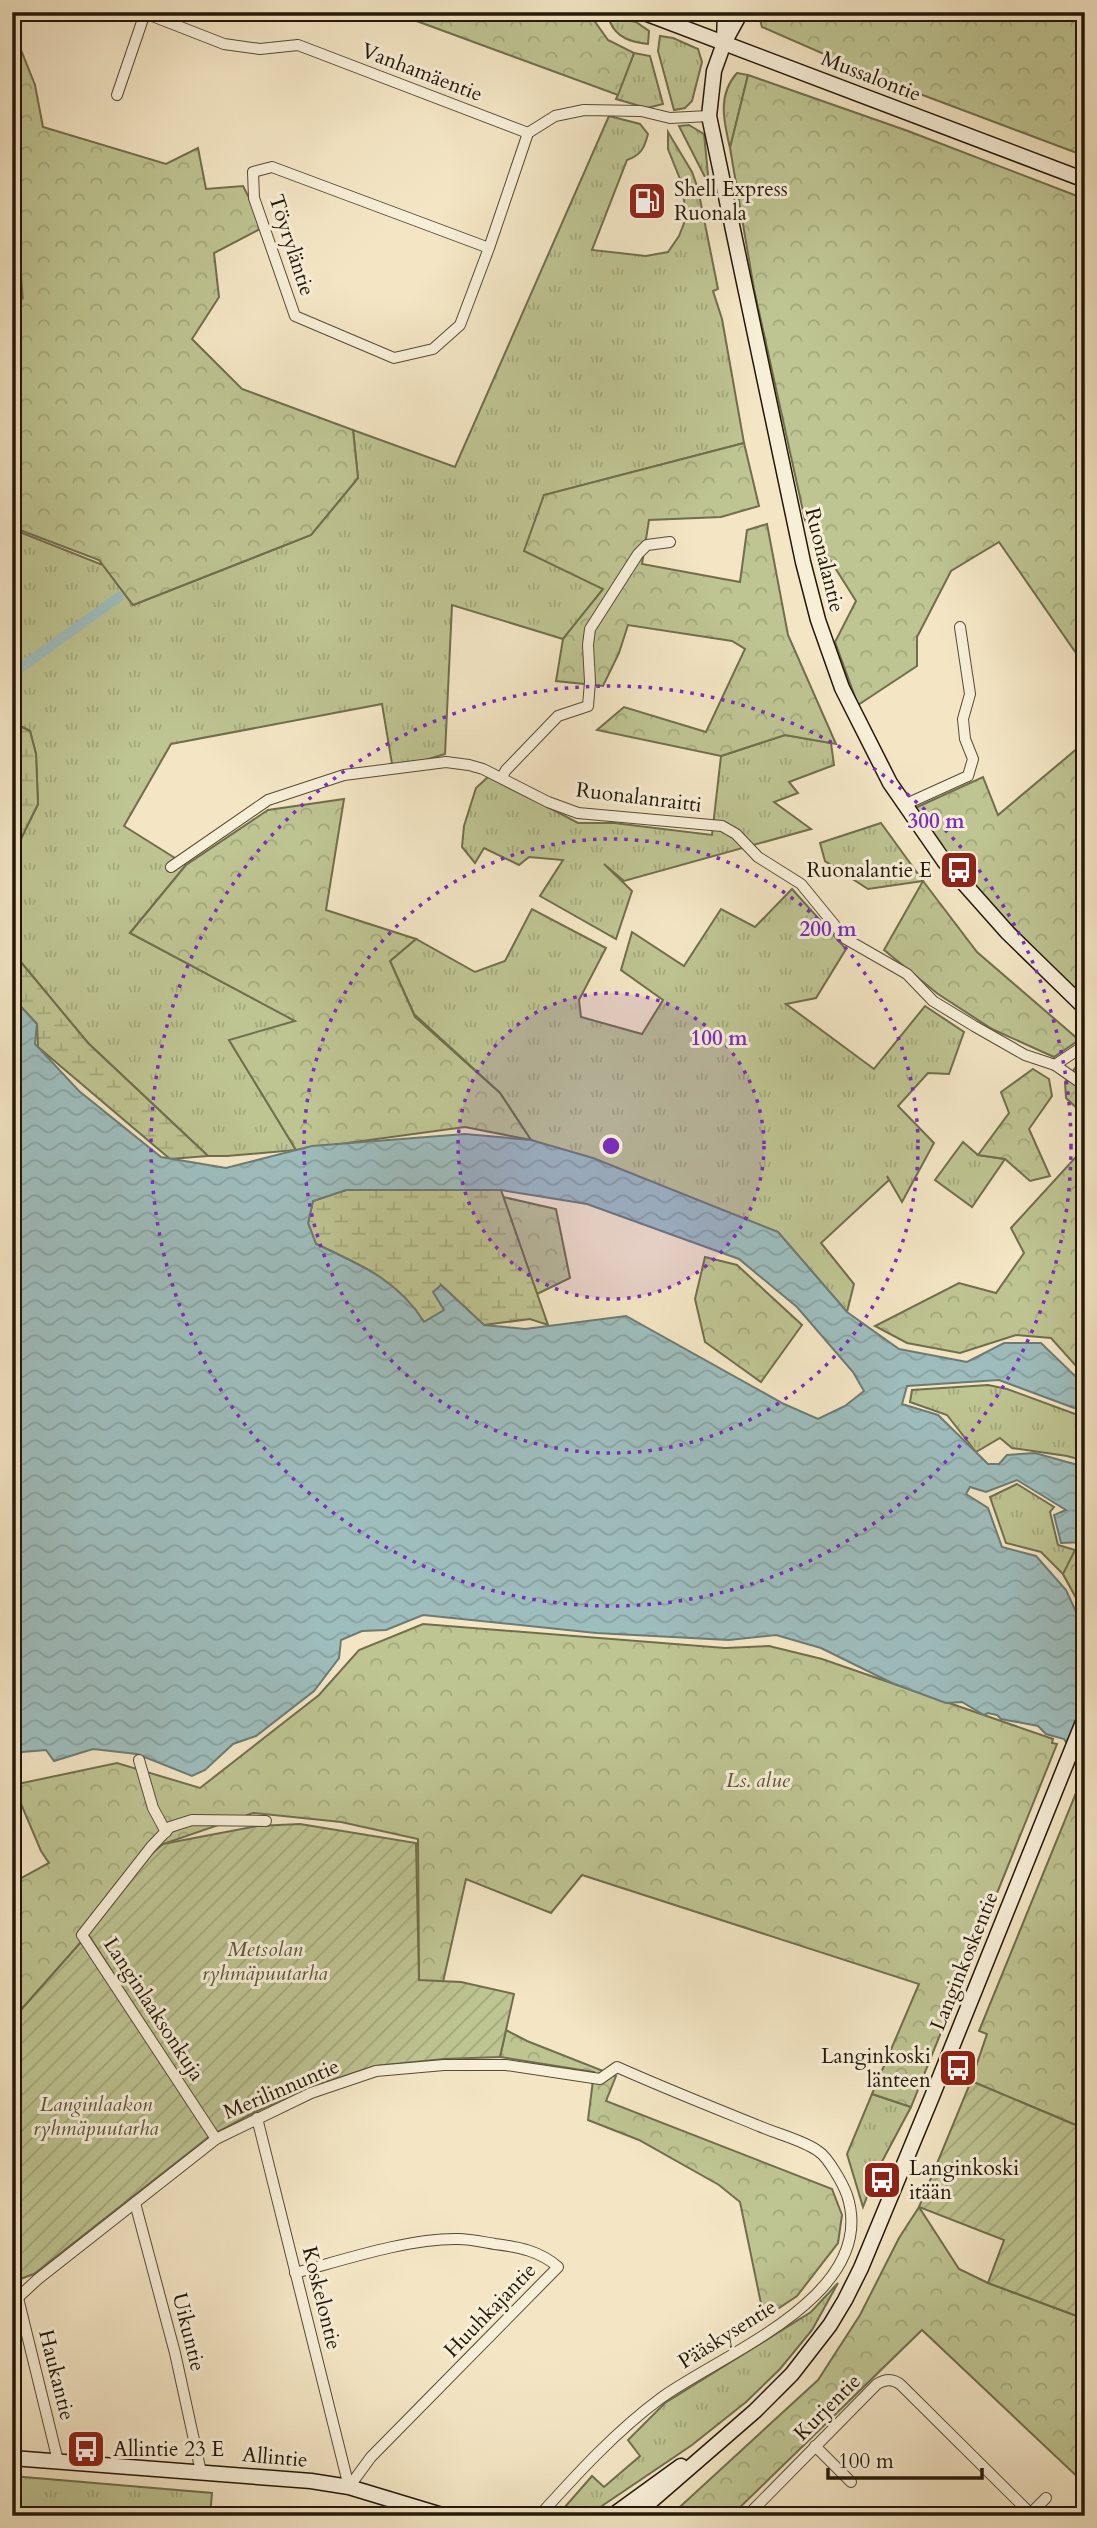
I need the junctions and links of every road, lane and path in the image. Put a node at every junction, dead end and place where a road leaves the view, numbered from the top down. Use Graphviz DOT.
graph roads {
  1 [pos="725,12"];
  2 [pos="741,12"];
  3 [pos="143,13"];
  4 [pos="642,13"];
  5 [pos="724,43"];
  6 [pos="117,95"];
  7 [pos="709,116"];
  8 [pos="528,133"];
  9 [pos="1085,180"];
  10 [pos="489,248"];
  11 [pos="670,542"];
  12 [pos="960,627"];
  13 [pos="502,778"];
  14 [pos="904,805"];
  15 [pos="171,867"];
  16 [pos="1085,1008"];
  17 [pos="1085,1045"];
  18 [pos="1055,1065"];
  19 [pos="1085,1086"];
  20 [pos="1085,1717"];
  21 [pos="139,1760"];
  22 [pos="266,1821"];
  23 [pos="166,1832"];
  24 [pos="257,2118"];
  25 [pos="216,2139"];
  26 [pos="820,2151"];
  27 [pos="135,2203"];
  28 [pos="295,2273"];
  29 [pos="15,2301"];
  30 [pos="815,2446"];
  31 [pos="707,2451"];
  32 [pos="12,2458"];
  33 [pos="58,2460"];
  34 [pos="201,2472"];
  35 [pos="851,2482"];
  36 [pos="349,2487"];
  37 [pos="1046,2498"];
  38 [pos="1029,2514"];
  39 [pos="445,2516"];
  40 [pos="539,2516"];
  41 [pos="612,2516"];
  42 [pos="634,2516"];
  43 [pos="747,2516"];
  1 -- 5 [label="street"];
  2 -- 5 [label="street"];
  3 -- 6 [label="street"];
  3 -- 8 [label="street, Vanhamäentie"];
  4 -- 5 [label="street, Mussalontie"];
  5 -- 7 [label="street, Ruonalantie"];
  5 -- 9 [label="street, Mussalontie"];
  7 -- 8 [label="street"];
  7 -- 14 [label="street, Ruonalantie"];
  8 -- 10 [label="street, Töyryläntie"];
  10 -- 10 [label="street, Töyryläntie"];
  11 -- 13 [label="street"];
  12 -- 14 [label="street"];
  13 -- 15 [label="street, Ruonalanraitti"];
  13 -- 18 [label="street, Ruonalanraitti"];
  14 -- 16 [label="street, Ruonalantie"];
  17 -- 18 [label="street"];
  18 -- 19 [label="street, Ruonalanraitti"];
  20 -- 31 [label="street, Langinkoskentie"];
  21 -- 23 [label="street"];
  22 -- 23 [label="street"];
  23 -- 25 [label="street, Langinlaaksonkuja"];
  24 -- 25 [label="street, Merilinnuntie"];
  24 -- 26 [label="street, Merilinnuntie"];
  24 -- 28 [label="street, Koskelontie"];
  25 -- 27 [label="street, Merilinnuntie"];
  26 -- 40 [label="street, Pääskysentie"];
  27 -- 29 [label="street, Merilinnuntie"];
  27 -- 34 [label="street, Uikuntie"];
  28 -- 36 [label="street, Koskelontie"];
  28 -- 36 [label="street, Huuhkajantie"];
  29 -- 33 [label="street, Haukantie"];
  30 -- 35 [label="street"];
  30 -- 38 [label="street, Kurjentie"];
  30 -- 43 [label="street, Kurjentie"];
  31 -- 41 [label="street, Langinkoskentie"];
  31 -- 42 [label="street, Langinkoskentie"];
  32 -- 33 [label="street, Allintie"];
  33 -- 34 [label="street, Allintie"];
  34 -- 36 [label="street, Allintie"];
  36 -- 39 [label="street, Allintie"];
  37 -- 38 [label="street"];
}
